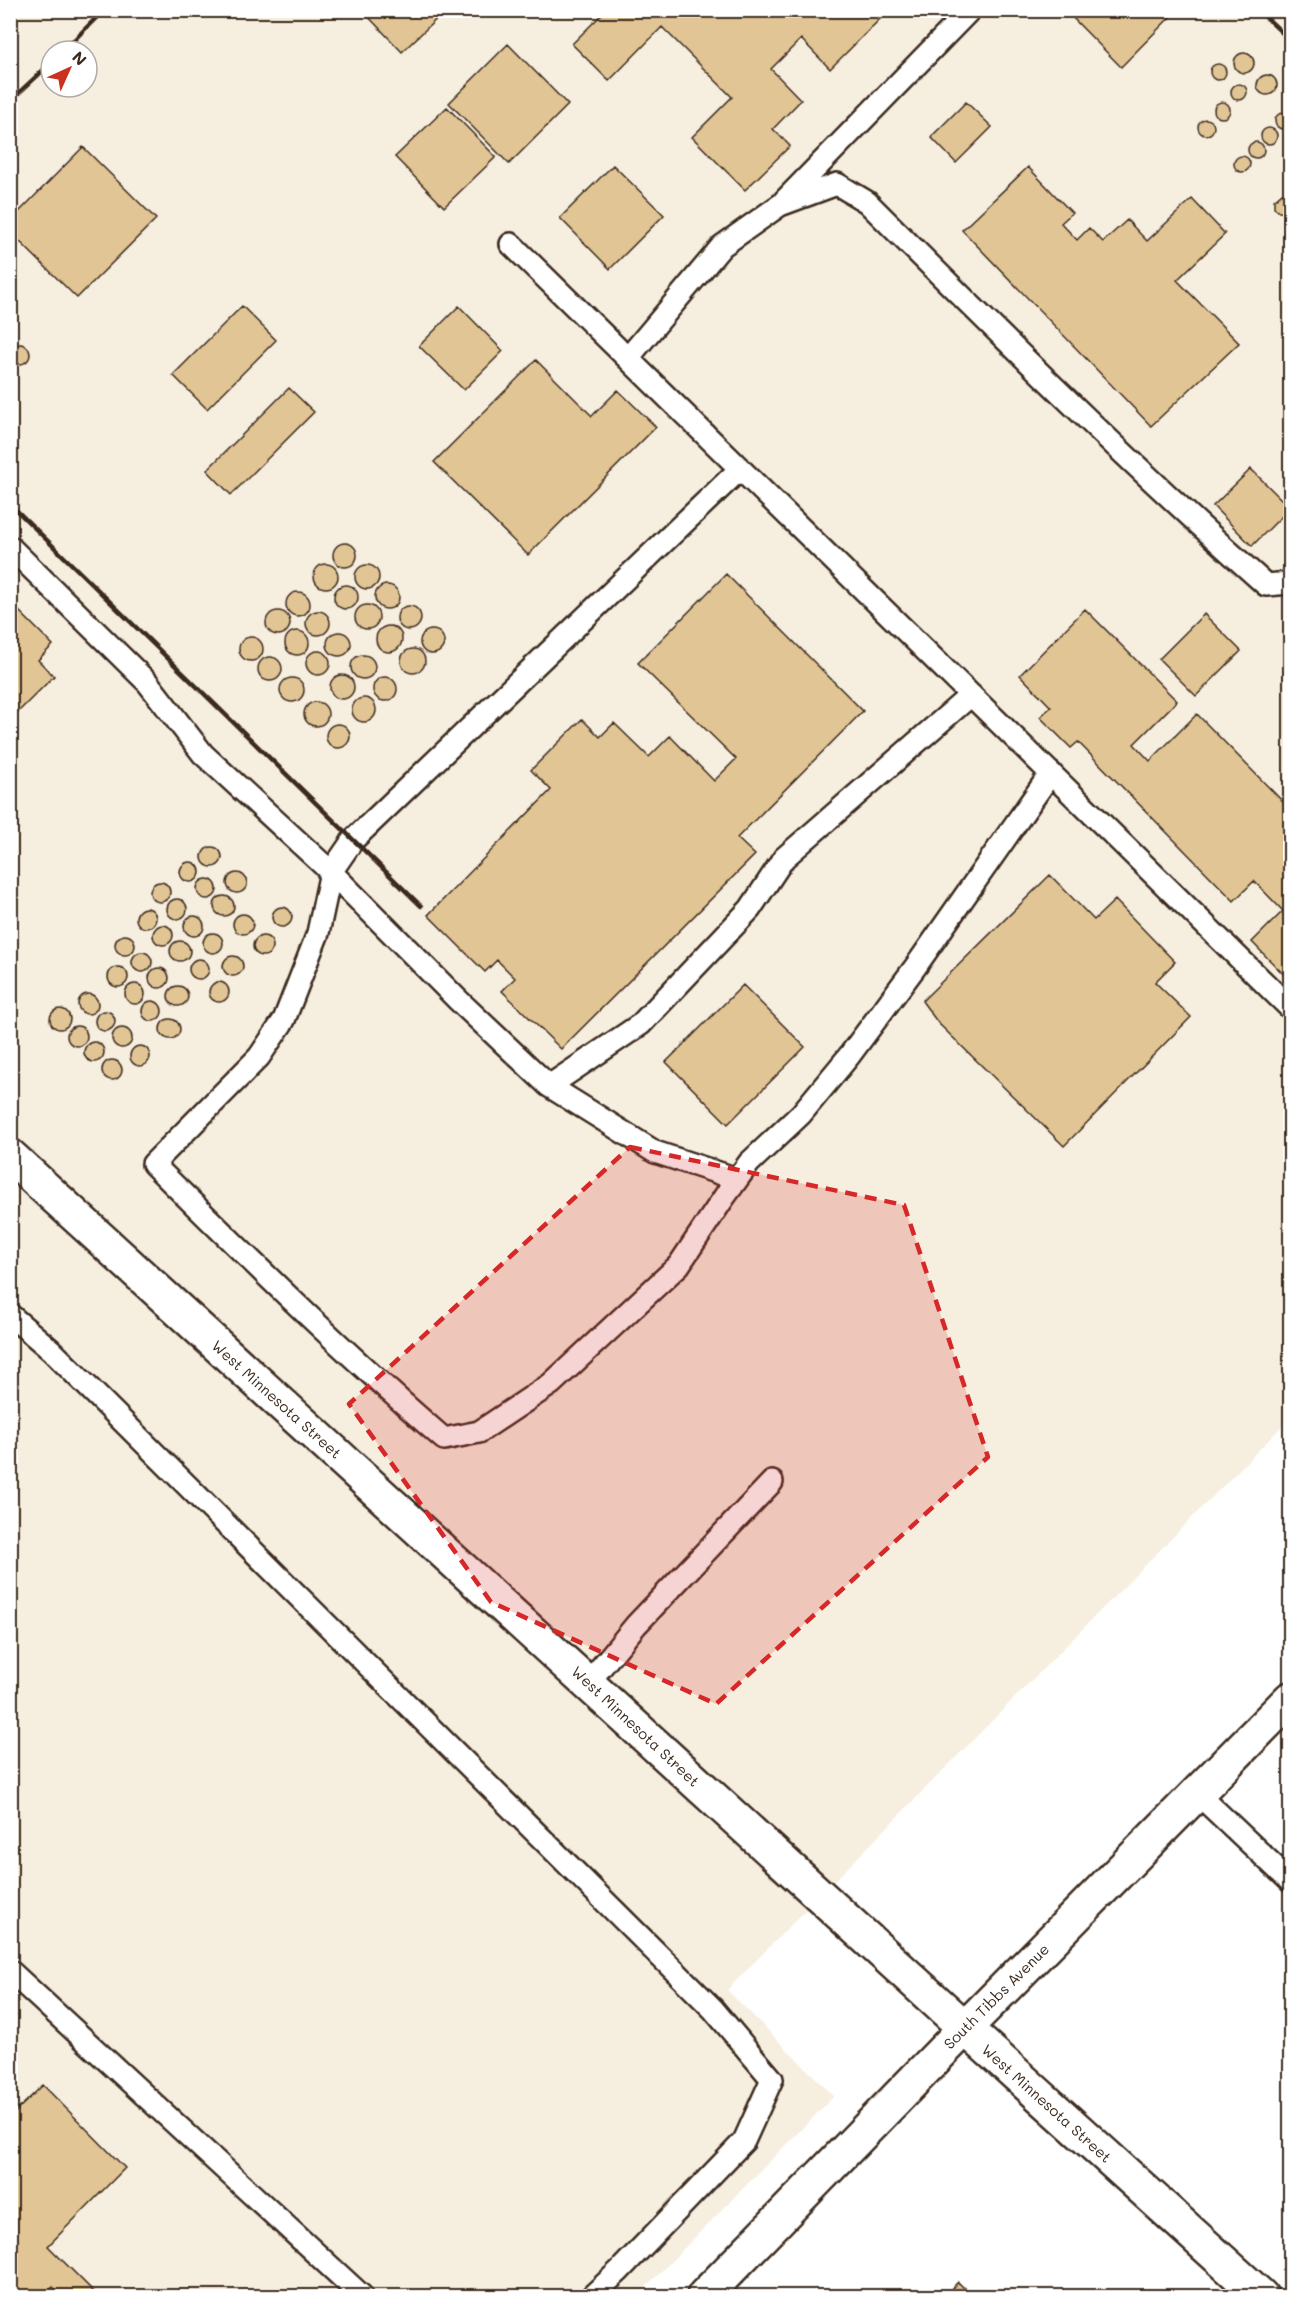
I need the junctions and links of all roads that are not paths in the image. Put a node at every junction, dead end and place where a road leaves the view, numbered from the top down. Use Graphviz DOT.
graph roads {
  1 [pos="970,10"];
  2 [pos="780,205"];
  3 [pos="511,244"];
  4 [pos="628,358"];
  5 [pos="741,469"];
  6 [pos="10,547"];
  7 [pos="1290,583"];
  8 [pos="971,695"];
  9 [pos="1051,773"];
  10 [pos="331,872"];
  11 [pos="1290,1008"];
  12 [pos="549,1086"];
  13 [pos="10,1156"];
  14 [pos="737,1179"];
  15 [pos="10,1315"];
  16 [pos="772,1482"];
  17 [pos="588,1683"];
  18 [pos="1290,1699"];
  19 [pos="1197,1793"];
  20 [pos="1290,1881"];
  21 [pos="10,1971"];
  22 [pos="965,2028"];
  23 [pos="362,2296"];
  24 [pos="592,2296"];
  25 [pos="704,2296"];
  26 [pos="1261,2296"];
  1 -- 2 [label="lane"];
  2 -- 4 [label="lane"];
  2 -- 7 [label="lane"];
  3 -- 4 [label="lane"];
  4 -- 5 [label="lane"];
  5 -- 8 [label="lane"];
  5 -- 10 [label="lane"];
  6 -- 10 [label="lane"];
  8 -- 9 [label="lane"];
  8 -- 12 [label="lane"];
  9 -- 11 [label="lane"];
  9 -- 14 [label="lane"];
  10 -- 12 [label="lane"];
  10 -- 14 [label="lane"];
  12 -- 14 [label="lane"];
  13 -- 17 [label="street, West Minnesota Street"];
  15 -- 24 [label="lane"];
  16 -- 17 [label="lane"];
  17 -- 22 [label="street, West Minnesota Street"];
  18 -- 19 [label="street, South Tibbs Avenue"];
  19 -- 20 [label="lane"];
  19 -- 22 [label="street, South Tibbs Avenue"];
  21 -- 23 [label="lane"];
  22 -- 25 [label="street, South Tibbs Avenue"];
  22 -- 26 [label="street, West Minnesota Street"];
}
